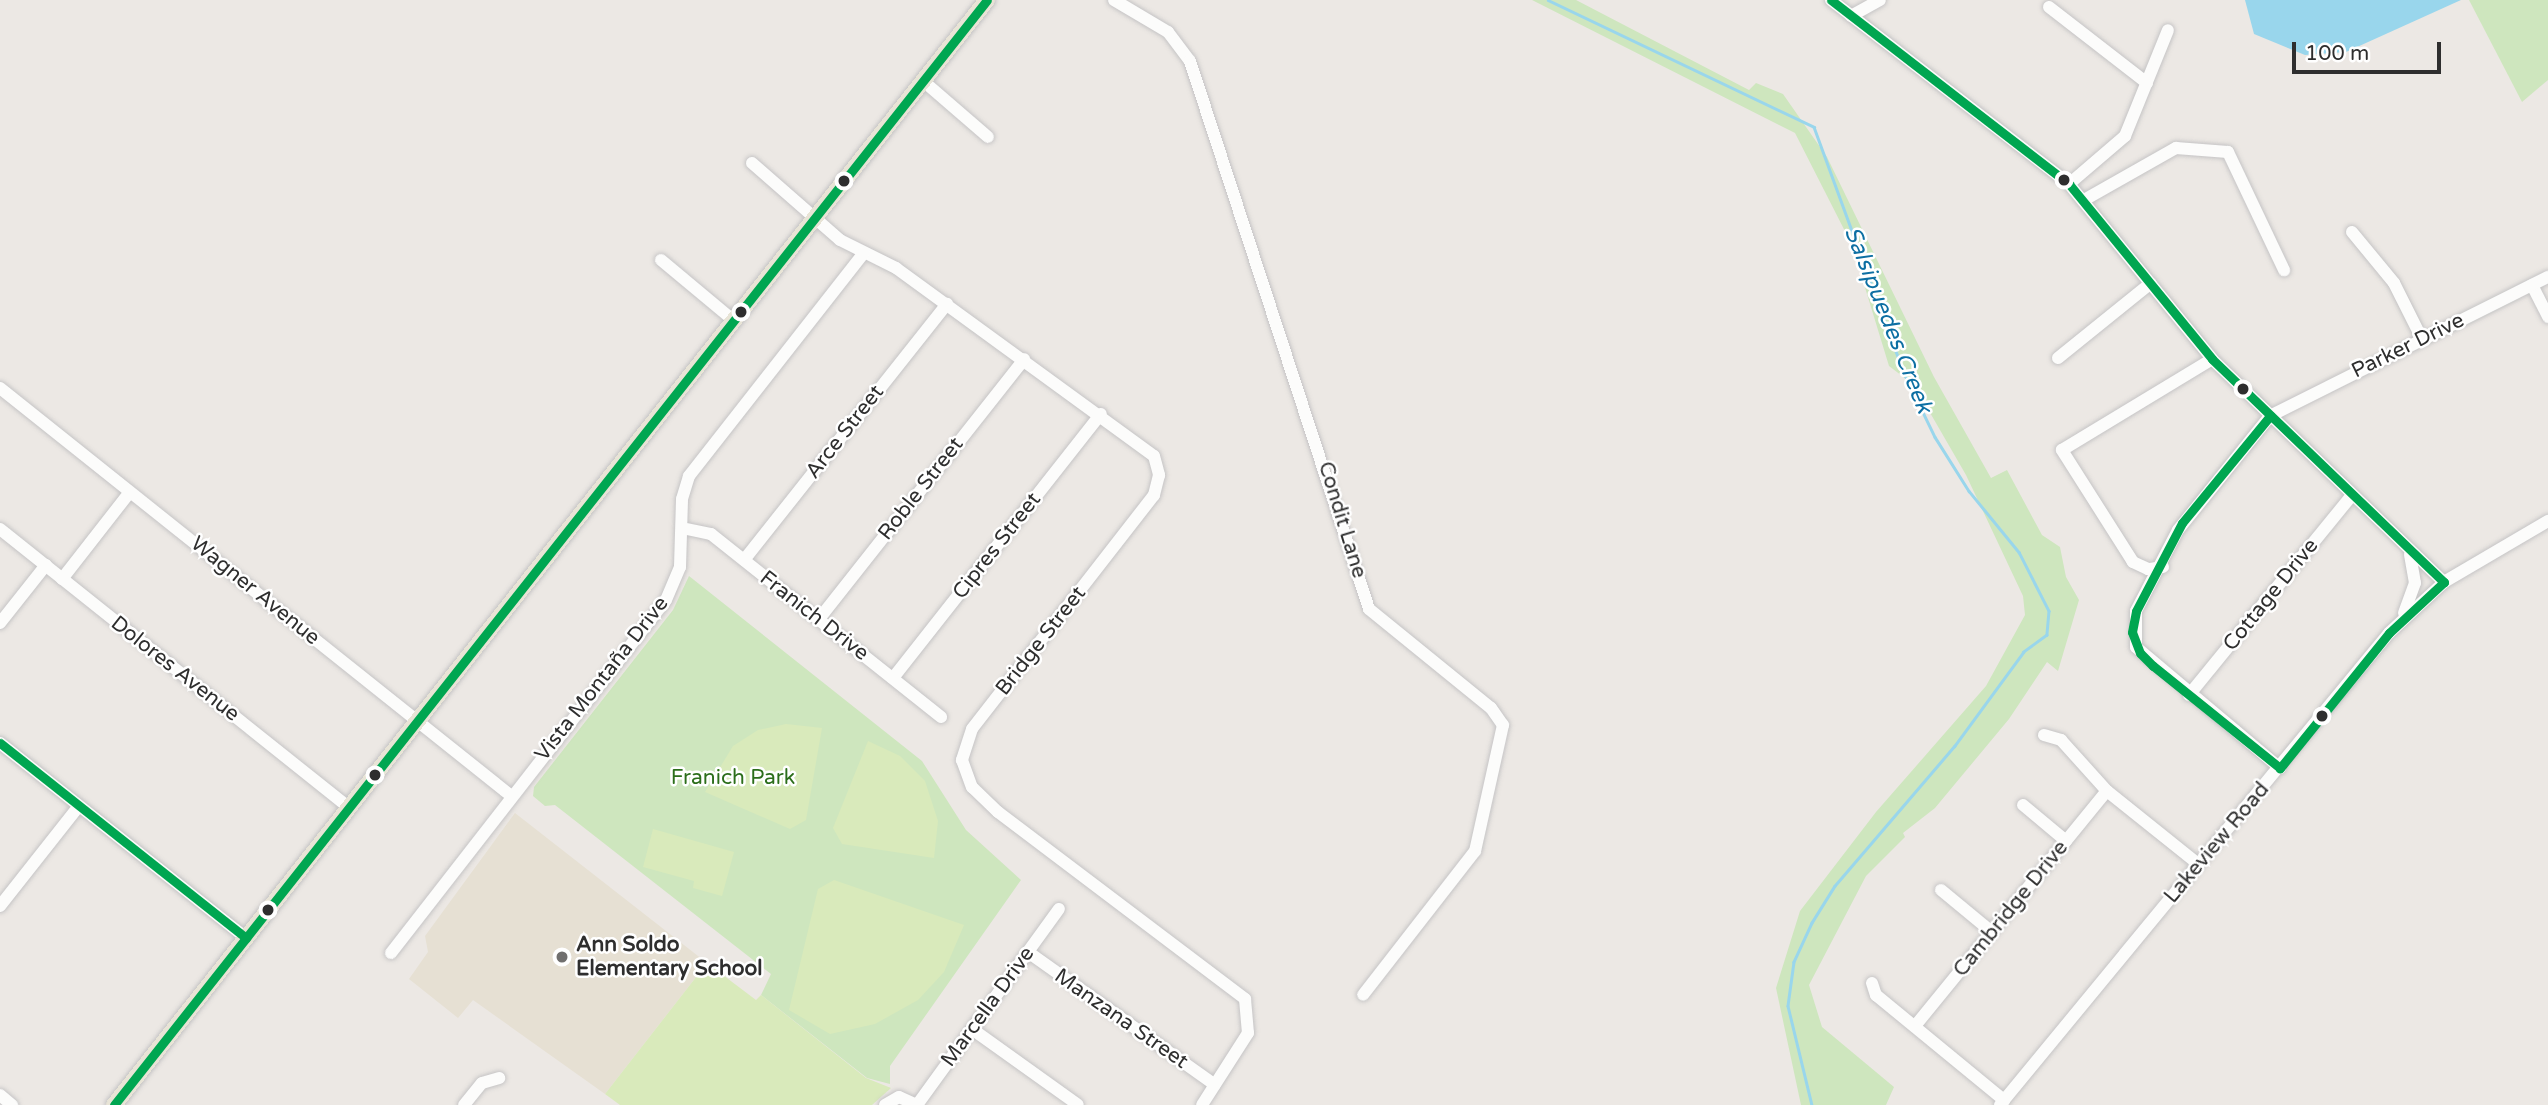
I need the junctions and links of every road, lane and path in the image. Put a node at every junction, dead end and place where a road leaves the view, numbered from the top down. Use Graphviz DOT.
graph roads {
  1 [pos="987,0"];
  2 [pos="1114,0"];
  3 [pos="1831,0"];
  4 [pos="1880,0"];
  5 [pos="2049,7"];
  6 [pos="1851,16"];
  7 [pos="2168,30"];
  8 [pos="922,80"];
  9 [pos="2147,83"];
  10 [pos="988,136"];
  11 [pos="752,163"];
  12 [pos="2069,184"];
  13 [pos="2084,200"];
  14 [pos="814,218"];
  15 [pos="2352,232"];
  16 [pos="864,253"];
  17 [pos="662,260"];
  18 [pos="2284,270"];
  19 [pos="2548,277"];
  20 [pos="2151,283"];
  21 [pos="2532,285"];
  22 [pos="947,304"];
  23 [pos="2548,317"];
  24 [pos="733,320"];
  25 [pos="2422,339"];
  26 [pos="2058,358"];
  27 [pos="1024,359"];
  28 [pos="2212,359"];
  29 [pos="0,388"];
  30 [pos="1101,414"];
  31 [pos="2270,416"];
  32 [pos="130,492"];
  33 [pos="2353,495"];
  34 [pos="2548,521"];
  35 [pos="0,528"];
  36 [pos="682,528"];
  37 [pos="2410,553"];
  38 [pos="2128,555"];
  39 [pos="744,560"];
  40 [pos="46,565"];
  41 [pos="2163,567"];
  42 [pos="62,579"];
  43 [pos="2444,582"];
  44 [pos="2145,596"];
  45 [pos="819,619"];
  46 [pos="2402,620"];
  47 [pos="0,623"];
  48 [pos="893,678"];
  49 [pos="2189,695"];
  50 [pos="941,717"];
  51 [pos="419,722"];
  52 [pos="2044,734"];
  53 [pos="0,743"];
  54 [pos="2280,768"];
  55 [pos="2107,791"];
  56 [pos="510,795"];
  57 [pos="2023,805"];
  58 [pos="79,806"];
  59 [pos="351,808"];
  60 [pos="2067,841"];
  61 [pos="2197,864"];
  62 [pos="1941,890"];
  63 [pos="1,904"];
  64 [pos="1059,909"];
  65 [pos="1992,932"];
  66 [pos="246,938"];
  67 [pos="1028,952"];
  68 [pos="391,953"];
  69 [pos="1872,983"];
  70 [pos="1363,995"];
  71 [pos="1915,1026"];
  72 [pos="972,1029"];
  73 [pos="499,1078"];
  74 [pos="1215,1085"];
  75 [pos="0,1095"];
  76 [pos="888,1102"];
  77 [pos="2002,1102"];
  78 [pos="12,1105"];
  79 [pos="114,1105"];
  80 [pos="464,1105"];
  81 [pos="917,1105"];
  82 [pos="1079,1105"];
  83 [pos="1202,1105"];
  1 -- 8 [label="main road"];
  2 -- 70 [label="street, Condit Lane"];
  3 -- 6 [label="street"];
  4 -- 6 [label="street"];
  5 -- 9 [label="street"];
  6 -- 12 [label="street"];
  7 -- 9 [label="street"];
  8 -- 10 [label="street"];
  8 -- 14 [label="main road"];
  9 -- 12 [label="street"];
  11 -- 14 [label="street, Bridge Street"];
  12 -- 13 [label="street"];
  13 -- 18 [label="street"];
  13 -- 20 [label="street"];
  14 -- 16 [label="street, Bridge Street"];
  14 -- 24 [label="main road"];
  15 -- 25 [label="street"];
  16 -- 22 [label="street, Bridge Street"];
  16 -- 36 [label="street, Vista Montaña Drive"];
  17 -- 24 [label="street"];
  19 -- 21 [label="street, Parker Drive"];
  20 -- 26 [label="street"];
  20 -- 28 [label="street"];
  21 -- 23 [label="street"];
  21 -- 25 [label="street, Parker Drive"];
  22 -- 27 [label="street, Bridge Street"];
  22 -- 39 [label="street, Arce Street"];
  24 -- 51 [label="main road"];
  25 -- 31 [label="street, Parker Drive"];
  27 -- 30 [label="street, Bridge Street"];
  27 -- 45 [label="street, Roble Street"];
  28 -- 31 [label="street"];
  28 -- 38 [label="street"];
  29 -- 32 [label="street, Wagner Avenue"];
  30 -- 48 [label="street, Cipres Street"];
  30 -- 74 [label="street, Bridge Street"];
  31 -- 33 [label="street"];
  31 -- 41 [label="street"];
  32 -- 42 [label="street"];
  32 -- 51 [label="street, Wagner Avenue"];
  33 -- 37 [label="street"];
  33 -- 49 [label="street, Cottage Drive"];
  34 -- 43 [label="street, Lakeview Road"];
  35 -- 40 [label="street, Dolores Avenue"];
  36 -- 39 [label="street, Franich Drive"];
  36 -- 56 [label="street, Vista Montaña Drive"];
  37 -- 43 [label="street"];
  37 -- 46 [label="street"];
  38 -- 41 [label="street"];
  38 -- 44 [label="street"];
  39 -- 45 [label="street, Franich Drive"];
  40 -- 42 [label="street, Dolores Avenue"];
  40 -- 47 [label="street"];
  41 -- 44 [label="street"];
  42 -- 59 [label="street, Dolores Avenue"];
  43 -- 46 [label="street, Lakeview Road"];
  44 -- 49 [label="street"];
  45 -- 48 [label="street, Franich Drive"];
  46 -- 54 [label="street, Lakeview Road"];
  48 -- 50 [label="street, Franich Drive"];
  49 -- 54 [label="street"];
  51 -- 56 [label="street, Wagner Avenue"];
  51 -- 59 [label="main road"];
  52 -- 55 [label="street"];
  53 -- 58 [label="street"];
  54 -- 61 [label="street, Lakeview Road"];
  55 -- 60 [label="street, Cambridge Drive"];
  55 -- 61 [label="street"];
  56 -- 68 [label="street, Vista Montaña Drive"];
  57 -- 60 [label="street"];
  58 -- 63 [label="street"];
  58 -- 66 [label="street"];
  59 -- 66 [label="main road"];
  60 -- 65 [label="street, Cambridge Drive"];
  61 -- 77 [label="street, Lakeview Road"];
  62 -- 65 [label="street"];
  64 -- 67 [label="street, Marcella Drive"];
  65 -- 71 [label="street, Cambridge Drive"];
  66 -- 79 [label="main road"];
  67 -- 72 [label="street, Marcella Drive"];
  67 -- 74 [label="street, Manzana Street"];
  69 -- 71 [label="street"];
  71 -- 77 [label="street"];
  72 -- 81 [label="street, Marcella Drive"];
  72 -- 82 [label="street"];
  73 -- 80 [label="street"];
  74 -- 83 [label="street, Bridge Street"];
  75 -- 78 [label="street"];
  76 -- 81 [label="street"];
}
